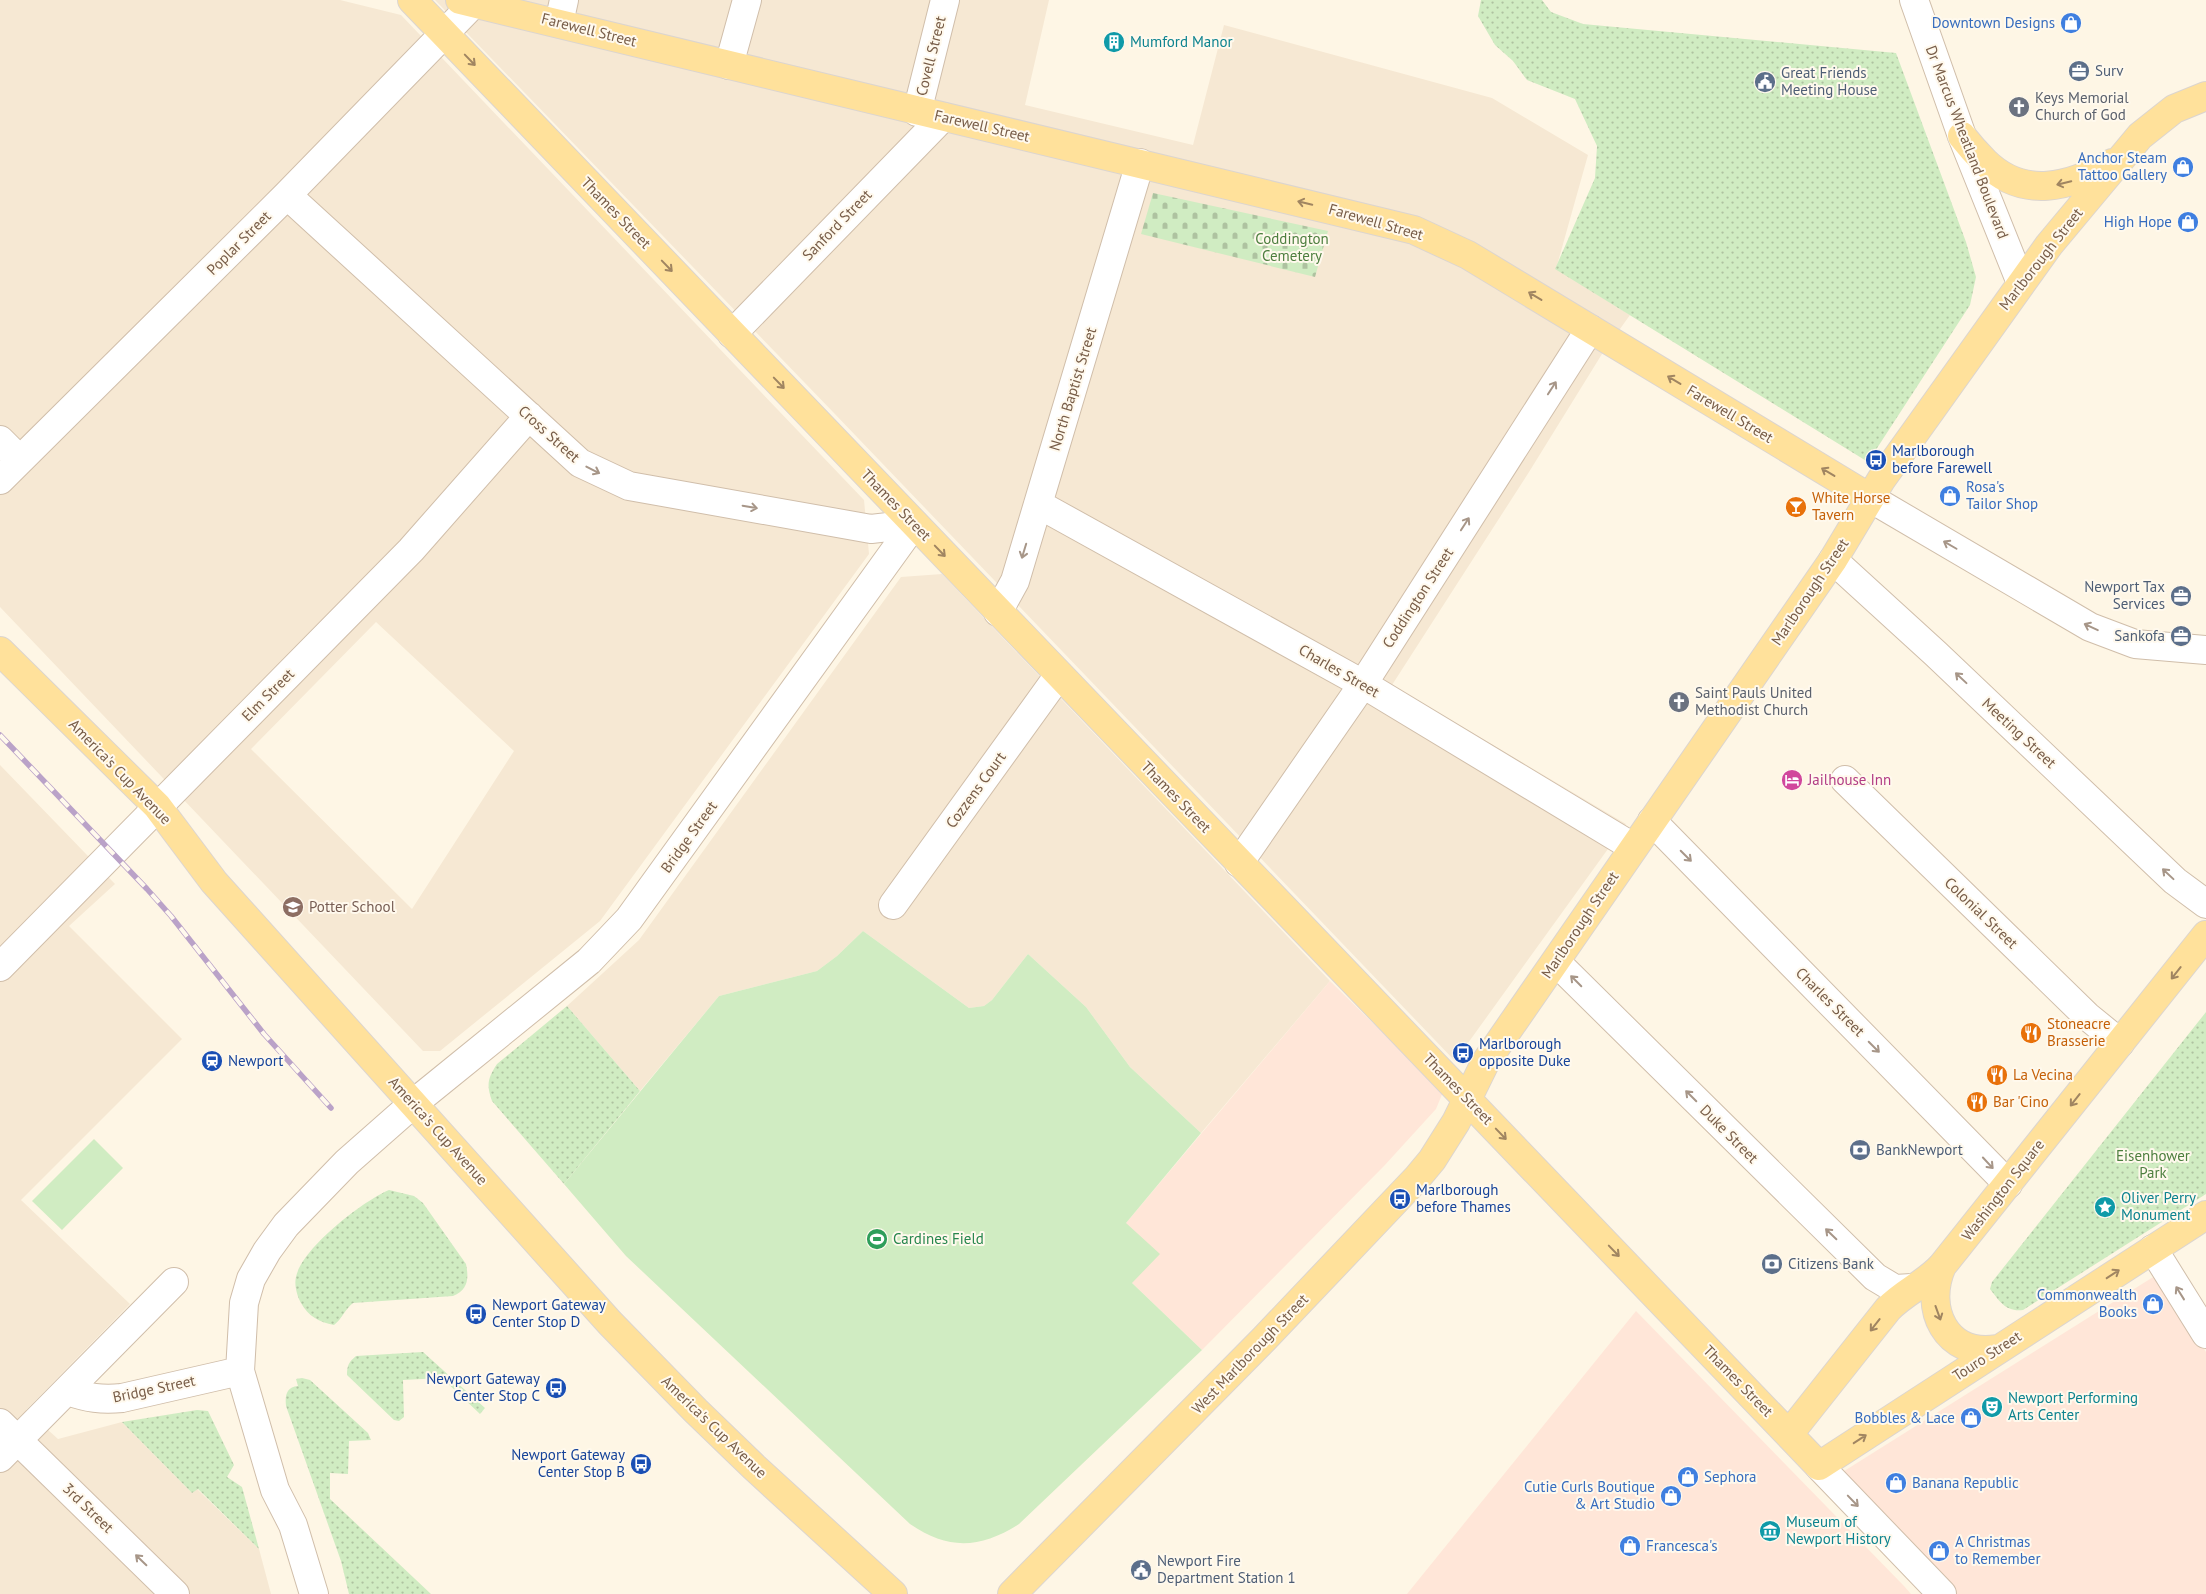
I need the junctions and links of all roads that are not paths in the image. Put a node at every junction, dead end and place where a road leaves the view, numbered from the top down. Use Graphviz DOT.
graph roads {
  1 [pos="412,0"];
  2 [pos="747,0"];
  3 [pos="945,0"];
  4 [pos="1914,0"];
  5 [pos="468,1"];
  6 [pos="561,12"];
  7 [pos="445,34"];
  8 [pos="729,65"];
  9 [pos="2206,96"];
  10 [pos="917,112"];
  11 [pos="943,117"];
  12 [pos="1962,136"];
  13 [pos="2124,155"];
  14 [pos="1140,163"];
  15 [pos="287,195"];
  16 [pos="2021,283"];
  17 [pos="1590,329"];
  18 [pos="732,334"];
  19 [pos="529,416"];
  20 [pos="0,440"];
  21 [pos="20,460"];
  22 [pos="0,480"];
  23 [pos="1870,498"];
  24 [pos="1038,504"];
  25 [pos="914,524"];
  26 [pos="1832,560"];
  27 [pos="998,612"];
  28 [pos="2206,650"];
  29 [pos="0,651"];
  30 [pos="1059,675"];
  31 [pos="1363,684"];
  32 [pos="1845,780"];
  33 [pos="157,806"];
  34 [pos="1652,821"];
  35 [pos="1634,847"];
  36 [pos="1239,863"];
  37 [pos="2206,904"];
  38 [pos="893,906"];
  39 [pos="2206,935"];
  40 [pos="1556,962"];
  41 [pos="0,967"];
  42 [pos="2120,1043"];
  43 [pos="1468,1098"];
  44 [pos="414,1103"];
  45 [pos="2008,1184"];
  46 [pos="2206,1215"];
  47 [pos="2153,1249"];
  48 [pos="1942,1266"];
  49 [pos="174,1282"];
  50 [pos="1912,1288"];
  51 [pos="2206,1334"];
  52 [pos="1998,1349"];
  53 [pos="240,1371"];
  54 [pos="68,1391"];
  55 [pos="1789,1434"];
  56 [pos="6,1440"];
  57 [pos="1819,1466"];
  58 [pos="176,1594"];
  59 [pos="314,1594"];
  60 [pos="894,1594"];
  61 [pos="1012,1594"];
  62 [pos="1942,1594"];
  1 -- 7 [label="main road, Thames Street"];
  2 -- 8 [label="street"];
  3 -- 10 [label="street, Covell Street"];
  4 -- 12 [label="street, Dr Marcus Wheatland Boulevard"];
  5 -- 6 [label="main road, Farewell Street"];
  5 -- 7 [label="street, Poplar Street"];
  6 -- 8 [label="main road, Farewell Street"];
  7 -- 15 [label="street, Poplar Street"];
  7 -- 18 [label="main road, Thames Street, one-way"];
  8 -- 10 [label="main road, Farewell Street"];
  9 -- 13 [label="main road, Marlborough Street"];
  10 -- 11 [label="main road, Farewell Street"];
  11 -- 14 [label="main road, Farewell Street"];
  11 -- 18 [label="street, Sanford Street"];
  13 -- 12 [label="main road, one-way"];
  12 -- 16 [label="street, Dr Marcus Wheatland Boulevard"];
  13 -- 16 [label="main road, Marlborough Street"];
  17 -- 14 [label="main road, Farewell Street, one-way"];
  14 -- 24 [label="street, North Baptist Street"];
  15 -- 19 [label="street, Cross Street"];
  15 -- 21 [label="street, Poplar Street"];
  16 -- 23 [label="main road, Marlborough Street"];
  23 -- 17 [label="main road, Farewell Street, one-way"];
  31 -- 17 [label="street, Coddington Street, one-way"];
  18 -- 25 [label="main road, Thames Street, one-way"];
  19 -- 25 [label="street, Cross Street, one-way"];
  19 -- 33 [label="street, Elm Street"];
  20 -- 21 [label="street"];
  21 -- 22 [label="street, Poplar Street"];
  23 -- 26 [label="main road, Marlborough Street"];
  28 -- 23 [label="street, Farewell Street, one-way"];
  24 -- 27 [label="street, North Baptist Street, one-way"];
  24 -- 31 [label="street, Charles Street"];
  25 -- 27 [label="main road, Thames Street, one-way"];
  25 -- 44 [label="street, Bridge Street"];
  26 -- 34 [label="main road, Marlborough Street"];
  37 -- 26 [label="street, Meeting Street, one-way"];
  27 -- 30 [label="main road, Thames Street"];
  29 -- 33 [label="main road, America's Cup Avenue"];
  30 -- 36 [label="main road, Thames Street"];
  30 -- 38 [label="street, Cozzens Court"];
  31 -- 35 [label="street, Charles Street"];
  31 -- 36 [label="street, Coddington Street"];
  32 -- 42 [label="street, Colonial Street"];
  33 -- 41 [label="street, Elm Street"];
  33 -- 44 [label="main road, America's Cup Avenue"];
  34 -- 35 [label="main road, Marlborough Street"];
  34 -- 45 [label="street, Charles Street, one-way"];
  35 -- 40 [label="main road, Marlborough Street"];
  36 -- 43 [label="main road, Thames Street"];
  39 -- 42 [label="main road, Washington Square, one-way"];
  40 -- 43 [label="main road, Marlborough Street"];
  50 -- 40 [label="street, Duke Street, one-way"];
  42 -- 45 [label="main road, Washington Square, one-way"];
  43 -- 55 [label="main road, Thames Street, one-way"];
  43 -- 61 [label="main road, West Marlborough Street"];
  44 -- 53 [label="street, Bridge Street"];
  44 -- 60 [label="main road, America's Cup Avenue"];
  45 -- 48 [label="main road, Washington Square"];
  46 -- 47 [label="main road, Touro Street"];
  51 -- 47 [label="street, one-way"];
  52 -- 47 [label="main road, Touro Street, one-way"];
  48 -- 50 [label="main road, Washington Square"];
  48 -- 52 [label="main road, one-way"];
  49 -- 54 [label="street"];
  50 -- 55 [label="main road, Washington Square, one-way"];
  57 -- 52 [label="main road, Touro Street, one-way"];
  53 -- 54 [label="street, Bridge Street"];
  53 -- 59 [label="street, Bridge Street"];
  54 -- 56 [label="street"];
  55 -- 57 [label="main road, Thames Street"];
  58 -- 56 [label="street, 3rd Street, one-way"];
  57 -- 62 [label="street, Thames Street, one-way"];
}
